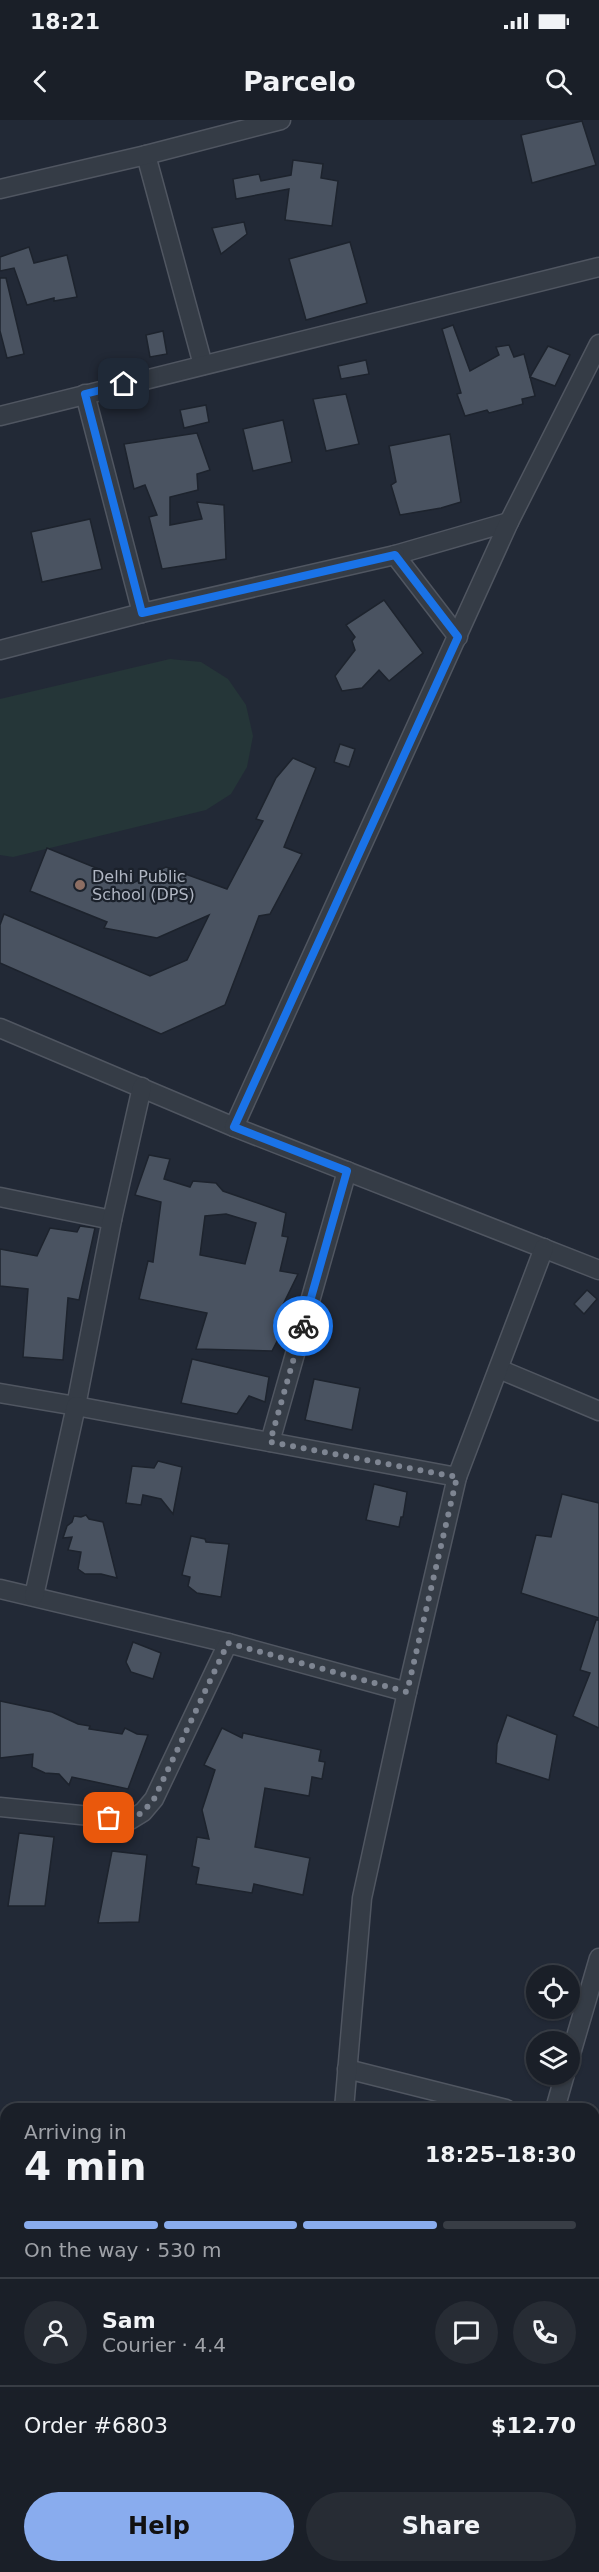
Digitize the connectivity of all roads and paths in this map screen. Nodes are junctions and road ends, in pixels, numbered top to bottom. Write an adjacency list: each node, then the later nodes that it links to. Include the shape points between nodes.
1 (282, 120): 2 (street)
2 (146, 155): 3 (street); 6 (street)
3 (0, 189)
4 (599, 267): 6 (street)
5 (599, 344): 9 (street)
6 (203, 365): 7 (street)
7 (85, 394): 8 (street); 11 (street)
8 (0, 416)
9 (509, 522): 10 (street); 12 (street)
10 (395, 555): 11 (street); 12 (street)
11 (142, 613): 13 (street)
12 (458, 637): 16 (street)
13 (0, 650)
14 (0, 1028): 15 (street)
15 (142, 1086): 16 (street); 19 (street)
16 (234, 1127): 17 (street)
17 (347, 1171): 20 (street); 26 (street)
18 (0, 1197): 19 (street)
19 (112, 1220): 24 (street)
20 (544, 1248): 21 (street); 22 (street)
21 (599, 1270)
22 (499, 1369): 25 (street); 27 (street)
23 (0, 1393): 24 (street)
24 (75, 1406): 26 (street); 29 (street)
25 (599, 1411)
26 (270, 1442): 27 (street)
27 (457, 1477): 31 (street)
28 (0, 1589): 29 (street)
29 (34, 1596): 30 (street)
30 (228, 1643): 31 (street); 32 (street, via 154,1799 143,1812 130,1820)
31 (407, 1692): 35 (street, via 362,1898)
32 (0, 1807)
33 (599, 1958): 34 (street)
34 (578, 2031)
35 (347, 2069): 37 (street); 38 (street)
36 (562, 2085): 39 (street)
37 (344, 2103)
38 (482, 2103)
39 (557, 2103)

